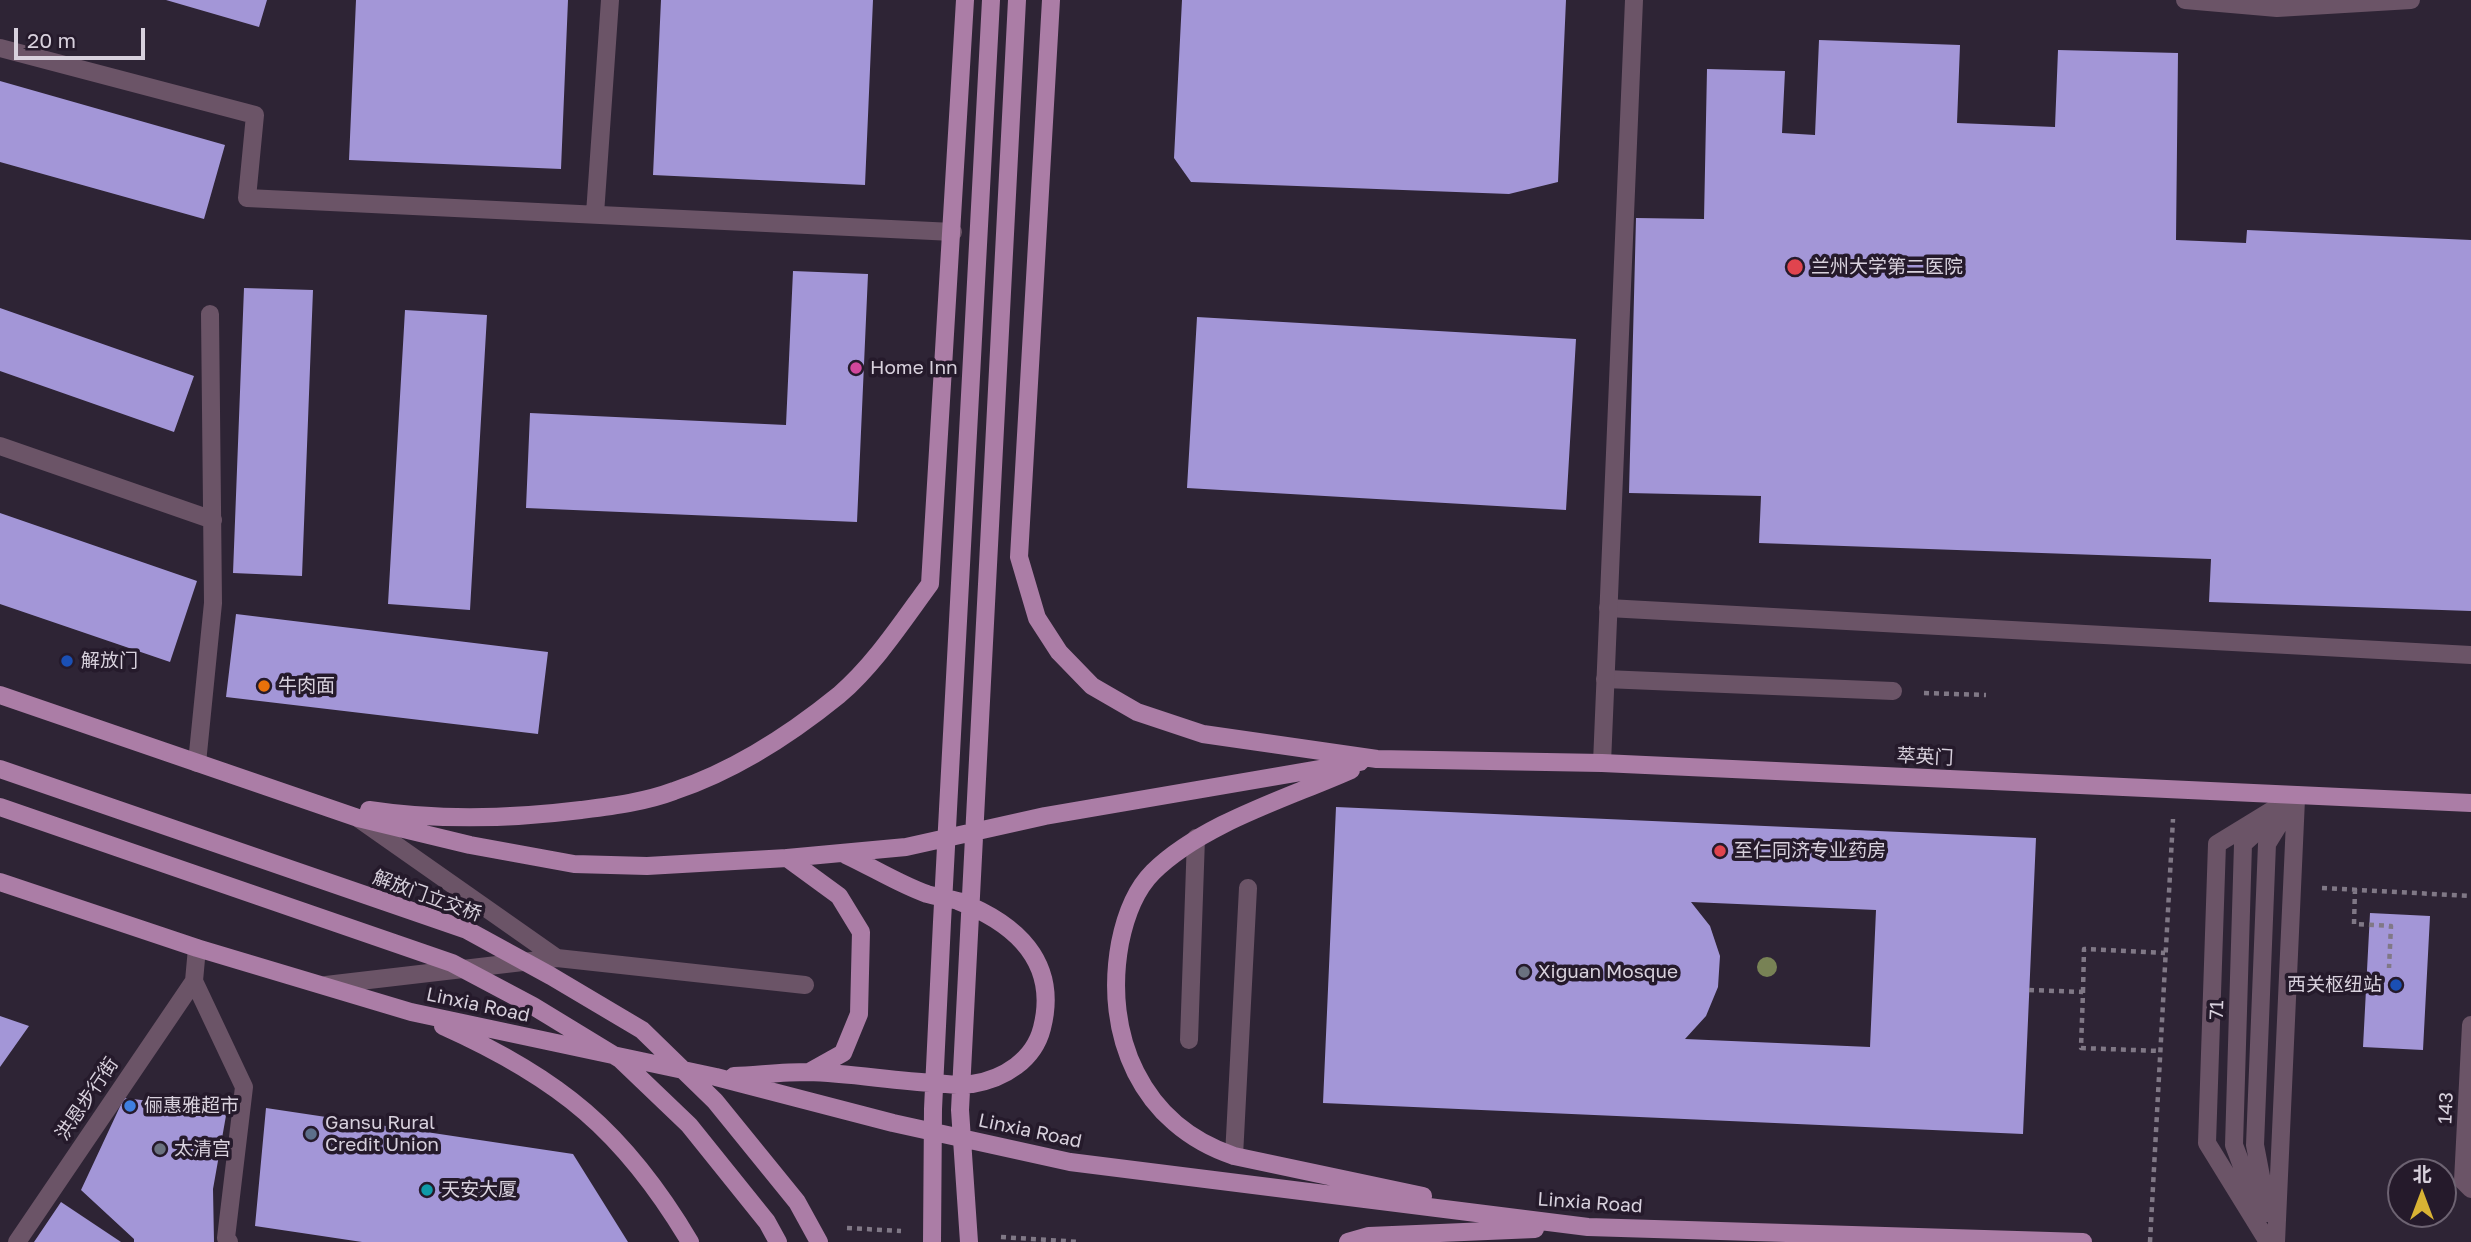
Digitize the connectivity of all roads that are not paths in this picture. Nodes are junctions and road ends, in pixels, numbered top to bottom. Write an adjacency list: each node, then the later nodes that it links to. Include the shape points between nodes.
1 (610, 0): 10 (street)
2 (965, 0): 11 (main road)
3 (991, 0): 53 (main road, via 938,1016)
4 (1017, 0): 54 (main road, via 960,1110)
5 (1051, 0): 20 (main road, via 1019,557 1037,618 1059,652 1093,686 1137,712 1203,734)
6 (1634, 0): 15 (street)
7 (2185, 0): 8 (street, via 2277,8)
8 (2411, 0)
9 (0, 48): 10 (street, via 255,115 247,198)
10 (595, 214): 11 (street)
11 (953, 232): 25 (main road, via 930,584 876,656 840,694 732,766 674,792 617,805 516,818 426,818)
12 (210, 314): 14 (street)
13 (0, 446): 14 (street)
14 (213, 520): 21 (street, via 213,603)
15 (1608, 608): 16 (street); 17 (street)
16 (2471, 655)
17 (1605, 679): 18 (street); 22 (street)
18 (1893, 691)
19 (0, 695): 21 (main road)
20 (1377, 759): 22 (main road, 萃英门); 29 (main road); 30 (main road, via 1045,816 906,847)
21 (197, 762): 25 (main road)
22 (1602, 762): 24 (main road, 萃英门)
23 (0, 769): 52 (main road, 解放门立交桥, via 467,930 551,976 642,1030 715,1101 797,1202)
24 (2297, 795): 26 (main road, 萃英门); 57 (street); 57 (street, 71, via 2243,844 2234,1145); 57 (street, via 2217,844 2207,1143)
25 (305, 800): 28 (main road)
26 (2471, 803)
27 (0, 807): 51 (main road, via 452,963 533,1006 620,1059 689,1125)
28 (358, 818): 31 (main road, via 574,864 647,866); 35 (street)
29 (1196, 838): 41 (street); 44 (main road, via 1152,873 1133,902 1117,961 1117,1025 1128,1060 1174,1123 1206,1147)
30 (844, 854): 31 (main road); 42 (main road, via 926,894 955,900 1001,921 1021,937 1035,958 1044,981 1046,1006 1031,1053 1011,1071 971,1084)
31 (788, 858): 42 (main road, via 839,896 861,932 859,1014 843,1053)
32 (0, 882): 34 (main road, Linxia Road)
33 (1248, 888): 44 (street)
34 (197, 948): 36 (street); 37 (main road, Linxia Road)
35 (557, 958): 37 (street); 38 (street)
36 (194, 981): 48 (street, 洪恩步行街); 49 (street, via 244,1087)
37 (326, 985): 39 (main road, Linxia Road)
38 (805, 985)
39 (411, 1012): 43 (main road, Linxia Road); 50 (main road, via 498,1050 574,1099 637,1162)
40 (2471, 1025): 45 (street, 143, via 2463,1181)
41 (1189, 1040)
42 (809, 1072): 43 (main road)
43 (716, 1077): 46 (main road, Linxia Road, via 1070,1162)
44 (1234, 1156): 46 (main road)
45 (2471, 1189)
46 (1588, 1227): 47 (main road, Linxia Road); 55 (main road, via 1369,1236)
47 (1722, 1236): 56 (main road, Linxia Road)
48 (17, 1242)
49 (229, 1242)
50 (690, 1242)
51 (778, 1242)
52 (819, 1242)
53 (932, 1242)
54 (969, 1242)
55 (1348, 1242)
56 (2083, 1242)
57 (2272, 1242)

